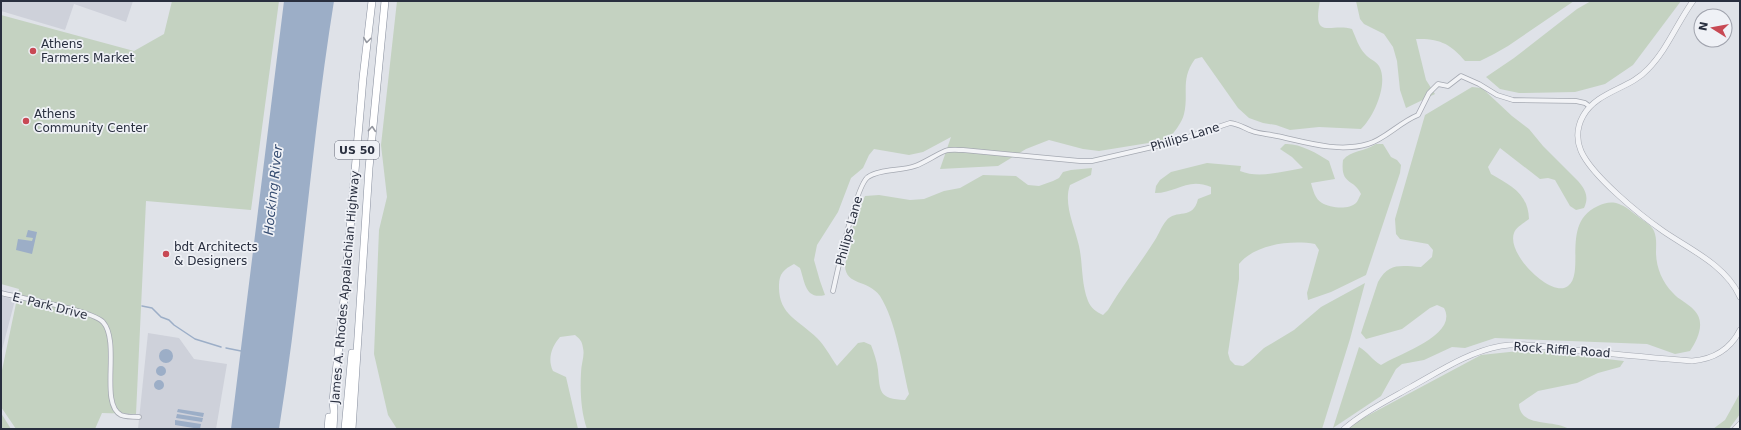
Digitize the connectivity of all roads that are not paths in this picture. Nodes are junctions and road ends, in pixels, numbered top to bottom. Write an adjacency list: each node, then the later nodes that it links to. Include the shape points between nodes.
1 (372, 1): 10 (highway, James A. Rhodes Appalachian Highway / US 50, one-way to 10, via 362,78)
2 (385, 1): 5 (highway, James A. Rhodes Appalachian Highway / US 50, one-way to 2)
3 (1693, 1): 4 (street, via 1649,69 1636,81)
4 (1589, 106): 6 (street, Philips Lane, via 1576,101 1513,100 1497,95 1461,76 1448,86 1438,84 1429,93 1418,115 1405,120 1368,144 1339,148 1320,146 1253,131 1230,123 1170,143 1092,160 946,150 913,167 867,177 854,205); 8 (street, via 1578,128 1581,151 1587,161 1644,217 1722,272)
5 (369, 168): 15 (highway); 16 (highway, James A. Rhodes Appalachian Highway / US 50)
6 (834, 291)
7 (1, 293): 11 (street, E. Park Drive, via 84,312 103,322 110,342 110,391 114,407 123,416)
8 (1740, 297)
9 (1740, 330): 17 (street, Rock Riffle Road, via 1733,342 1721,352 1702,360 1692,361 1521,345 1502,346 1462,358 1377,406)
10 (333, 401): 13 (highway); 14 (highway, James A. Rhodes Appalachian Highway / US 50)
11 (139, 417)
12 (1740, 424): 18 (street)
13 (328, 429)
14 (333, 429)
15 (345, 429)
16 (352, 429)
17 (1344, 429)
18 (1735, 429)

